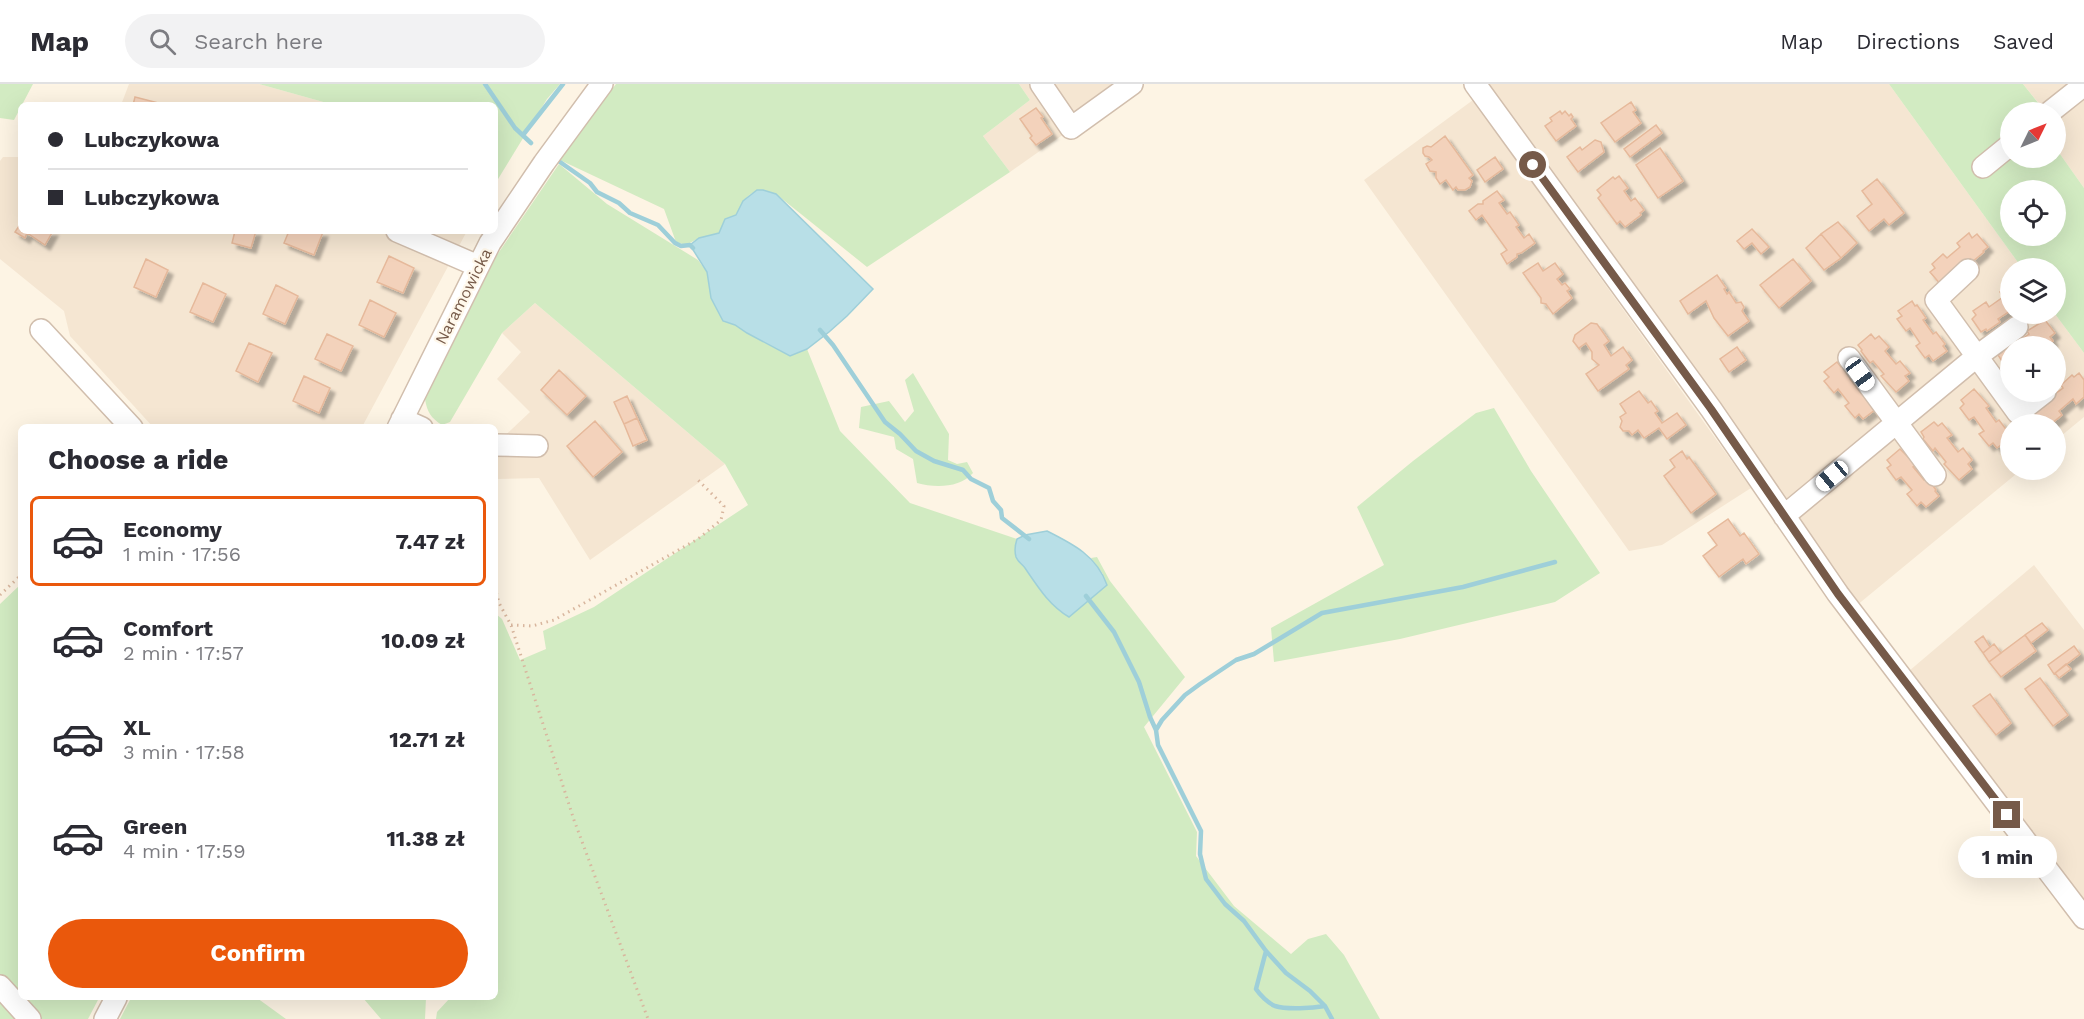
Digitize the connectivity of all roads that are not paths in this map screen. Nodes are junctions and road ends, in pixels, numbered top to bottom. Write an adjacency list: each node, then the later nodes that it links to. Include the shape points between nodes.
1 (602, 84): 9 (street, Naramowicka)
2 (1041, 84): 3 (street, via 1071,128)
3 (1132, 84)
4 (1475, 84): 27 (street)
5 (2084, 85): 6 (street)
6 (2063, 102)
7 (2000, 153): 8 (street)
8 (1983, 167)
9 (498, 233)
10 (405, 234): 12 (street)
11 (497, 234): 12 (street, Naramowicka)
12 (478, 266): 21 (street, Naramowicka)
13 (1968, 270): 16 (street, via 1936,300)
14 (2017, 327): 16 (street)
15 (41, 330): 23 (street)
16 (1976, 357): 18 (street); 22 (street)
17 (1849, 358): 22 (street)
18 (2000, 389)
19 (2010, 402): 20 (street, via 2018,413)
20 (2032, 402)
21 (400, 423)
22 (1895, 423): 26 (street); 27 (street)
23 (128, 424)
24 (498, 445): 25 (street)
25 (537, 446)
26 (1935, 475)
27 (1784, 516): 28 (street, via 1838,594)
28 (2084, 918)
29 (0, 986): 31 (street)
30 (115, 1000): 32 (street)
31 (30, 1019)
32 (105, 1019)

